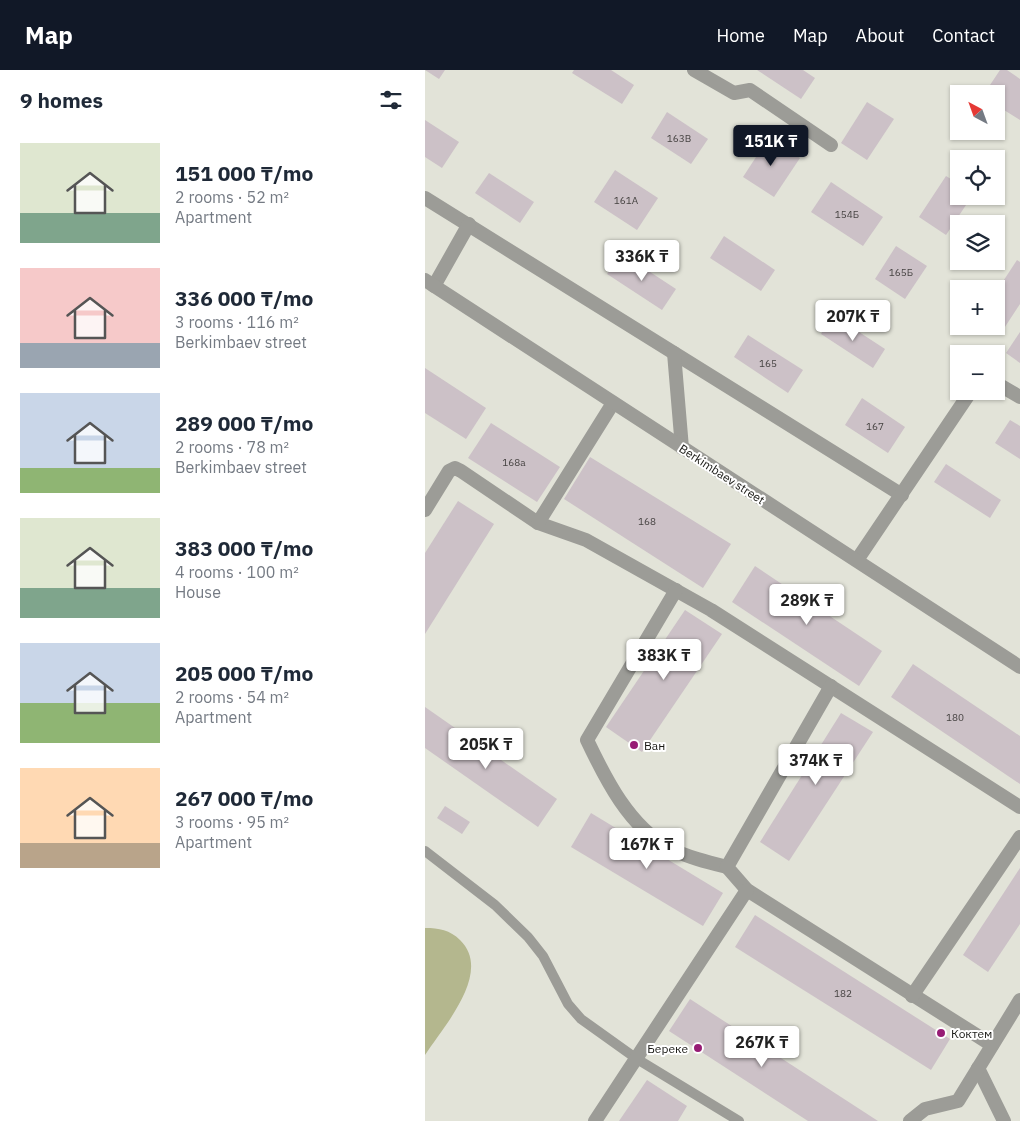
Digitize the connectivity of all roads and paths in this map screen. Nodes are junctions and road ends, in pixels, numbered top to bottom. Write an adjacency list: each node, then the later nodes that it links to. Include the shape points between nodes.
1 (694, 70): 2 (street, via 734,93 749,90)
2 (831, 145)
3 (425, 198): 4 (street)
4 (469, 224): 5 (street); 6 (street)
5 (430, 283): 10 (street, Berkimbaev street)
6 (675, 353): 11 (street); 12 (street)
7 (1005, 388): 8 (street)
8 (1020, 397)
9 (965, 400): 12 (street)
10 (613, 403): 11 (street, Berkimbaev street); 14 (street)
11 (682, 448): 15 (street, Berkimbaev street)
12 (902, 495): 15 (street)
13 (425, 510): 14 (street, via 449,471 455,468)
14 (538, 523): 16 (street, via 586,540)
15 (857, 560): 17 (street, Berkimbaev street)
16 (676, 590): 18 (street); 22 (street, via 587,740 615,793 643,830 689,857)
17 (1020, 667)
18 (831, 686): 19 (street); 22 (street)
19 (1020, 807)
20 (1020, 837): 24 (street)
21 (425, 851): 27 (lane, via 495,905 528,937 543,956 568,1004 581,1019)
22 (727, 867): 23 (street)
23 (747, 890): 24 (street); 27 (street)
24 (912, 996): 26 (street)
25 (1020, 1000): 26 (street)
26 (992, 1046): 28 (street)
27 (637, 1059): 29 (street); 30 (lane)
28 (978, 1068): 31 (street, via 958,1101 925,1109); 32 (street)
29 (595, 1121)
30 (739, 1121)
31 (910, 1121)
32 (1004, 1121)

